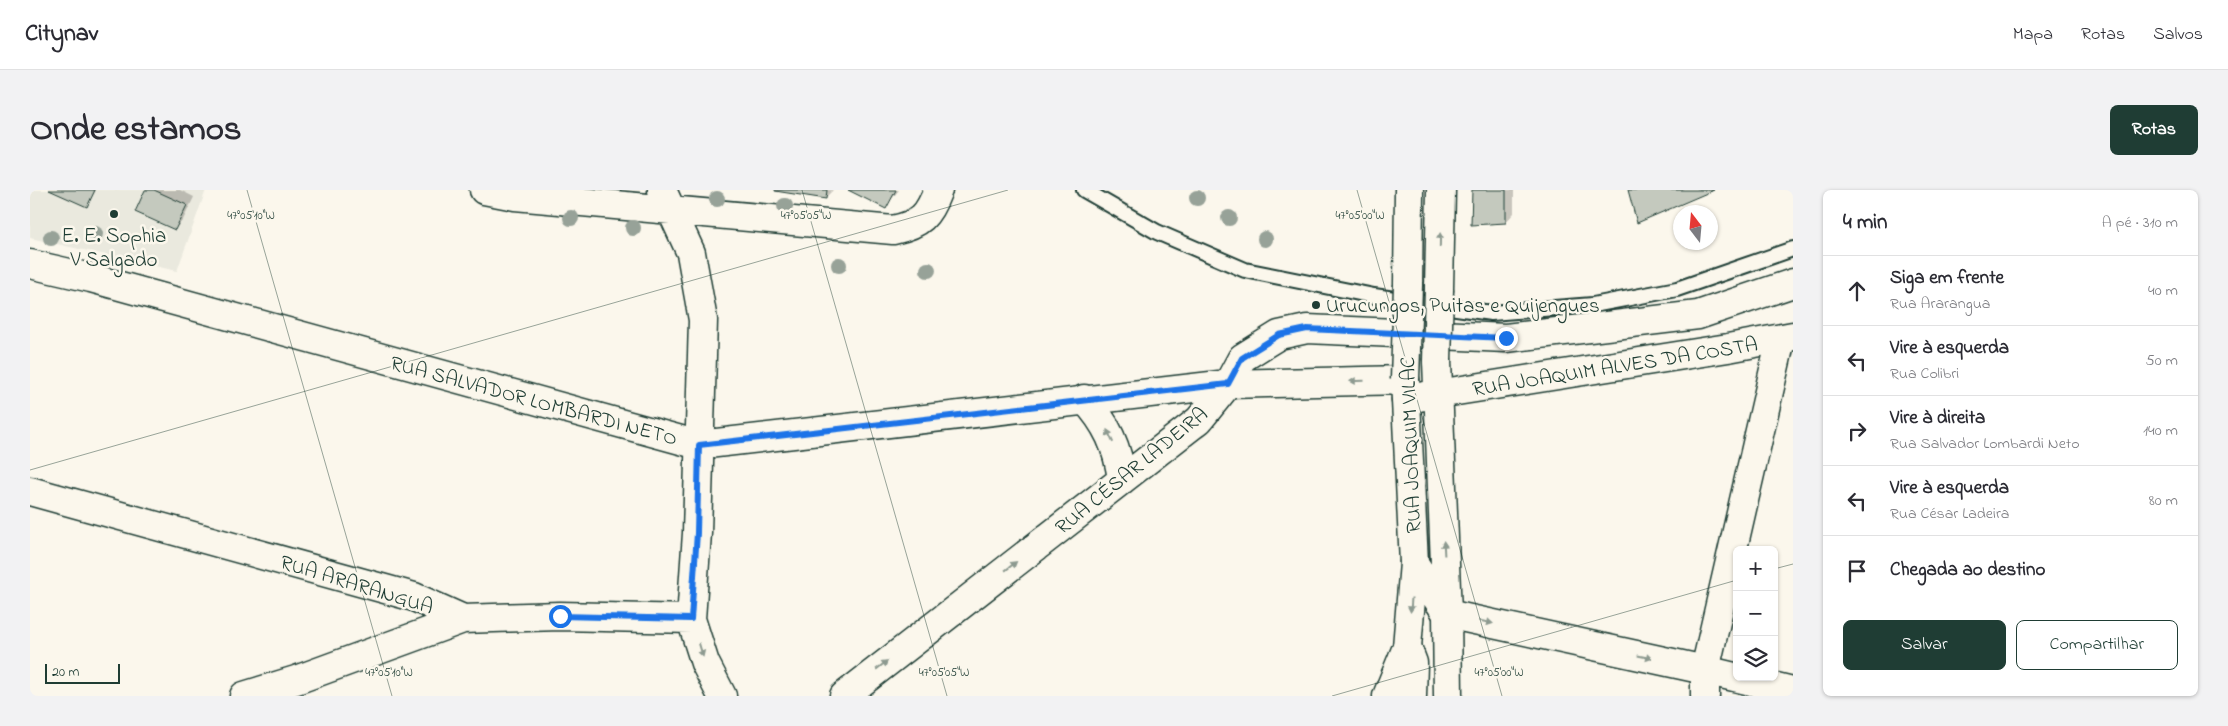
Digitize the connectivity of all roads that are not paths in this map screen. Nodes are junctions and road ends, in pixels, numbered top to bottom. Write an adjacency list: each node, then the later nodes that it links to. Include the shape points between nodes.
1 (484, 190): 6 (street, via 515,196)
2 (1084, 190): 7 (lane, via 1158,232 1245,270 1374,296 1491,314 1593,305 1677,289)
3 (1409, 190): 12 (street, RUA JOAQUIM VILAC, bridge)
4 (1441, 190): 13 (street, RUA JOAQUIM VILAC, one-way to 4, bridge)
5 (935, 196): 6 (street, via 925,217 910,226 893,230)
6 (667, 200): 15 (street, via 690,253 703,320)
7 (1793, 249)
8 (30, 264): 15 (street, RUA SALVADOR LOMBARDI NETO)
9 (1793, 283): 11 (street, RUA CÉSAR LADEIRA, via 1698,314 1506,338 1307,329 1279,335 1242,358)
10 (1787, 338): 13 (street, RUA JOAQUIM ALVES DA COSTA); 23 (street)
11 (1228, 384): 12 (street, RUA SALVADOR LOMBARDI NETO, one-way to 11); 14 (street, RUA SALVADOR LOMBARDI NETO); 16 (street, RUA CÉSAR LADEIRA, via 1200,420)
12 (1406, 389): 13 (street, RUA SALVADOR LOMBARDI NETO); 18 (street, RUA JOAQUIM VILAC)
13 (1437, 395): 19 (street, RUA JOAQUIM VILAC, one-way to 13)
14 (1084, 399): 15 (street, RUA SALVADOR LOMBARDI NETO); 16 (street, one-way to 14, via 1116,449 1099,414)
15 (699, 445): 21 (street)
16 (1122, 480): 27 (street, RUA CÉSAR LADEIRA, one-way to 16)
17 (30, 491): 20 (street, RUA ARARANGUA, via 414,597)
18 (1414, 563): 19 (street); 22 (street, RUA JOAQUIM VILAC, one-way to 22)
19 (1447, 614): 23 (street, one-way to 23); 30 (street, RUA JOAQUIM VILAC)
20 (463, 619): 21 (street, RUA ARARANGUA, via 560,616); 25 (street)
21 (691, 619): 26 (street, one-way to 26, via 705,663)
22 (1407, 647): 28 (street, RUA JOAQUIM VILAC); 29 (street, via 1413,663)
23 (1705, 683): 24 (street)
24 (1793, 692)
25 (244, 696)
26 (722, 696)
27 (844, 696)
28 (1387, 696)
29 (1412, 696)
30 (1448, 696)

